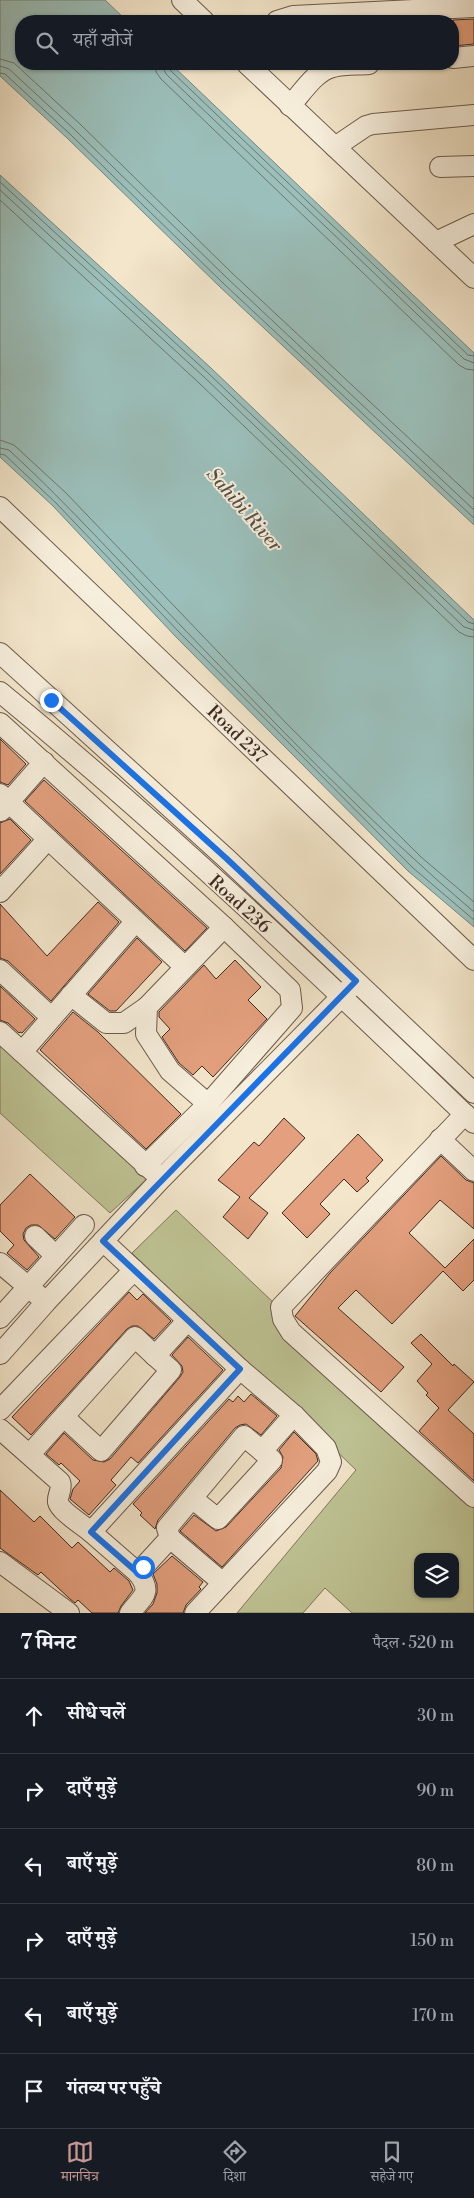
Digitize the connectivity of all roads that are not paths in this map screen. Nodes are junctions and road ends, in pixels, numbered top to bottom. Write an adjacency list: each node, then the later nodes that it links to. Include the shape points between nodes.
1 (182, 0): 3 (street)
2 (474, 7): 4 (street)
3 (198, 15)
4 (314, 15)
5 (474, 56): 6 (street)
6 (459, 57)
7 (253, 70): 9 (street)
8 (325, 70): 9 (street)
9 (290, 106): 11 (street)
10 (474, 115): 11 (street, via 373,124)
11 (335, 147): 15 (street)
12 (474, 166): 13 (street)
13 (440, 167)
14 (474, 224): 15 (street)
15 (436, 242): 16 (street)
16 (474, 278)
17 (0, 507): 27 (street, Road 237)
18 (0, 653): 30 (street)
19 (0, 692): 32 (street, Road 236, via 100,776)
20 (0, 723): 21 (street)
21 (44, 762): 22 (street); 26 (street)
22 (3, 803): 23 (street)
23 (48, 839): 24 (street); 25 (street)
24 (0, 892)
25 (135, 922): 28 (street); 31 (street)
26 (224, 927): 28 (street); 38 (street, via 290,990 292,1008)
27 (474, 960)
28 (185, 967): 33 (street)
29 (0, 970): 34 (street)
30 (356, 981): 32 (street); 37 (street)
31 (71, 995): 33 (street, via 106,1023 124,1023); 34 (street)
32 (342, 997): 39 (street, Road 236); 43 (street)
33 (147, 1007): 38 (street, via 146,1034 170,1071)
34 (51, 1017): 36 (street)
35 (0, 1032): 36 (street)
36 (22, 1052): 41 (street)
37 (474, 1093)
38 (208, 1104): 41 (street)
39 (470, 1118): 40 (street)
40 (440, 1139): 42 (street); 63 (street, via 281,1307 282,1318 291,1332)
41 (145, 1166): 43 (street)
42 (474, 1171)
43 (162, 1179): 46 (street)
44 (84, 1225): 47 (street)
45 (35, 1236): 47 (street)
46 (103, 1241): 49 (street); 51 (street)
47 (56, 1256): 50 (street)
48 (0, 1263): 50 (street)
49 (134, 1270): 53 (street); 57 (street)
50 (29, 1287): 51 (street); 52 (street)
51 (46, 1302): 54 (street)
52 (0, 1318)
53 (188, 1320): 55 (street); 56 (street)
54 (0, 1354)
55 (155, 1356): 59 (street, via 135,1337); 59 (street, via 171,1370 101,1451)
56 (240, 1369): 58 (street); 65 (street)
57 (0, 1410)
58 (294, 1415): 61 (street); 69 (street, via 326,1448 331,1462 327,1472)
59 (64, 1417): 62 (street)
60 (0, 1429): 62 (street)
61 (262, 1450): 64 (street, via 244,1436); 64 (street, via 272,1460 218,1519)
62 (30, 1454): 65 (street, via 60,1482 58,1501 61,1508)
63 (474, 1497)
64 (193, 1499): 66 (street, via 167,1528)
65 (91, 1532): 68 (street)
66 (170, 1538): 68 (street); 69 (street)
67 (0, 1562): 70 (street)
68 (138, 1573): 71 (street, via 146,1584 146,1590)
69 (223, 1583): 72 (street)
70 (70, 1613)
71 (130, 1613)
72 (195, 1613)

